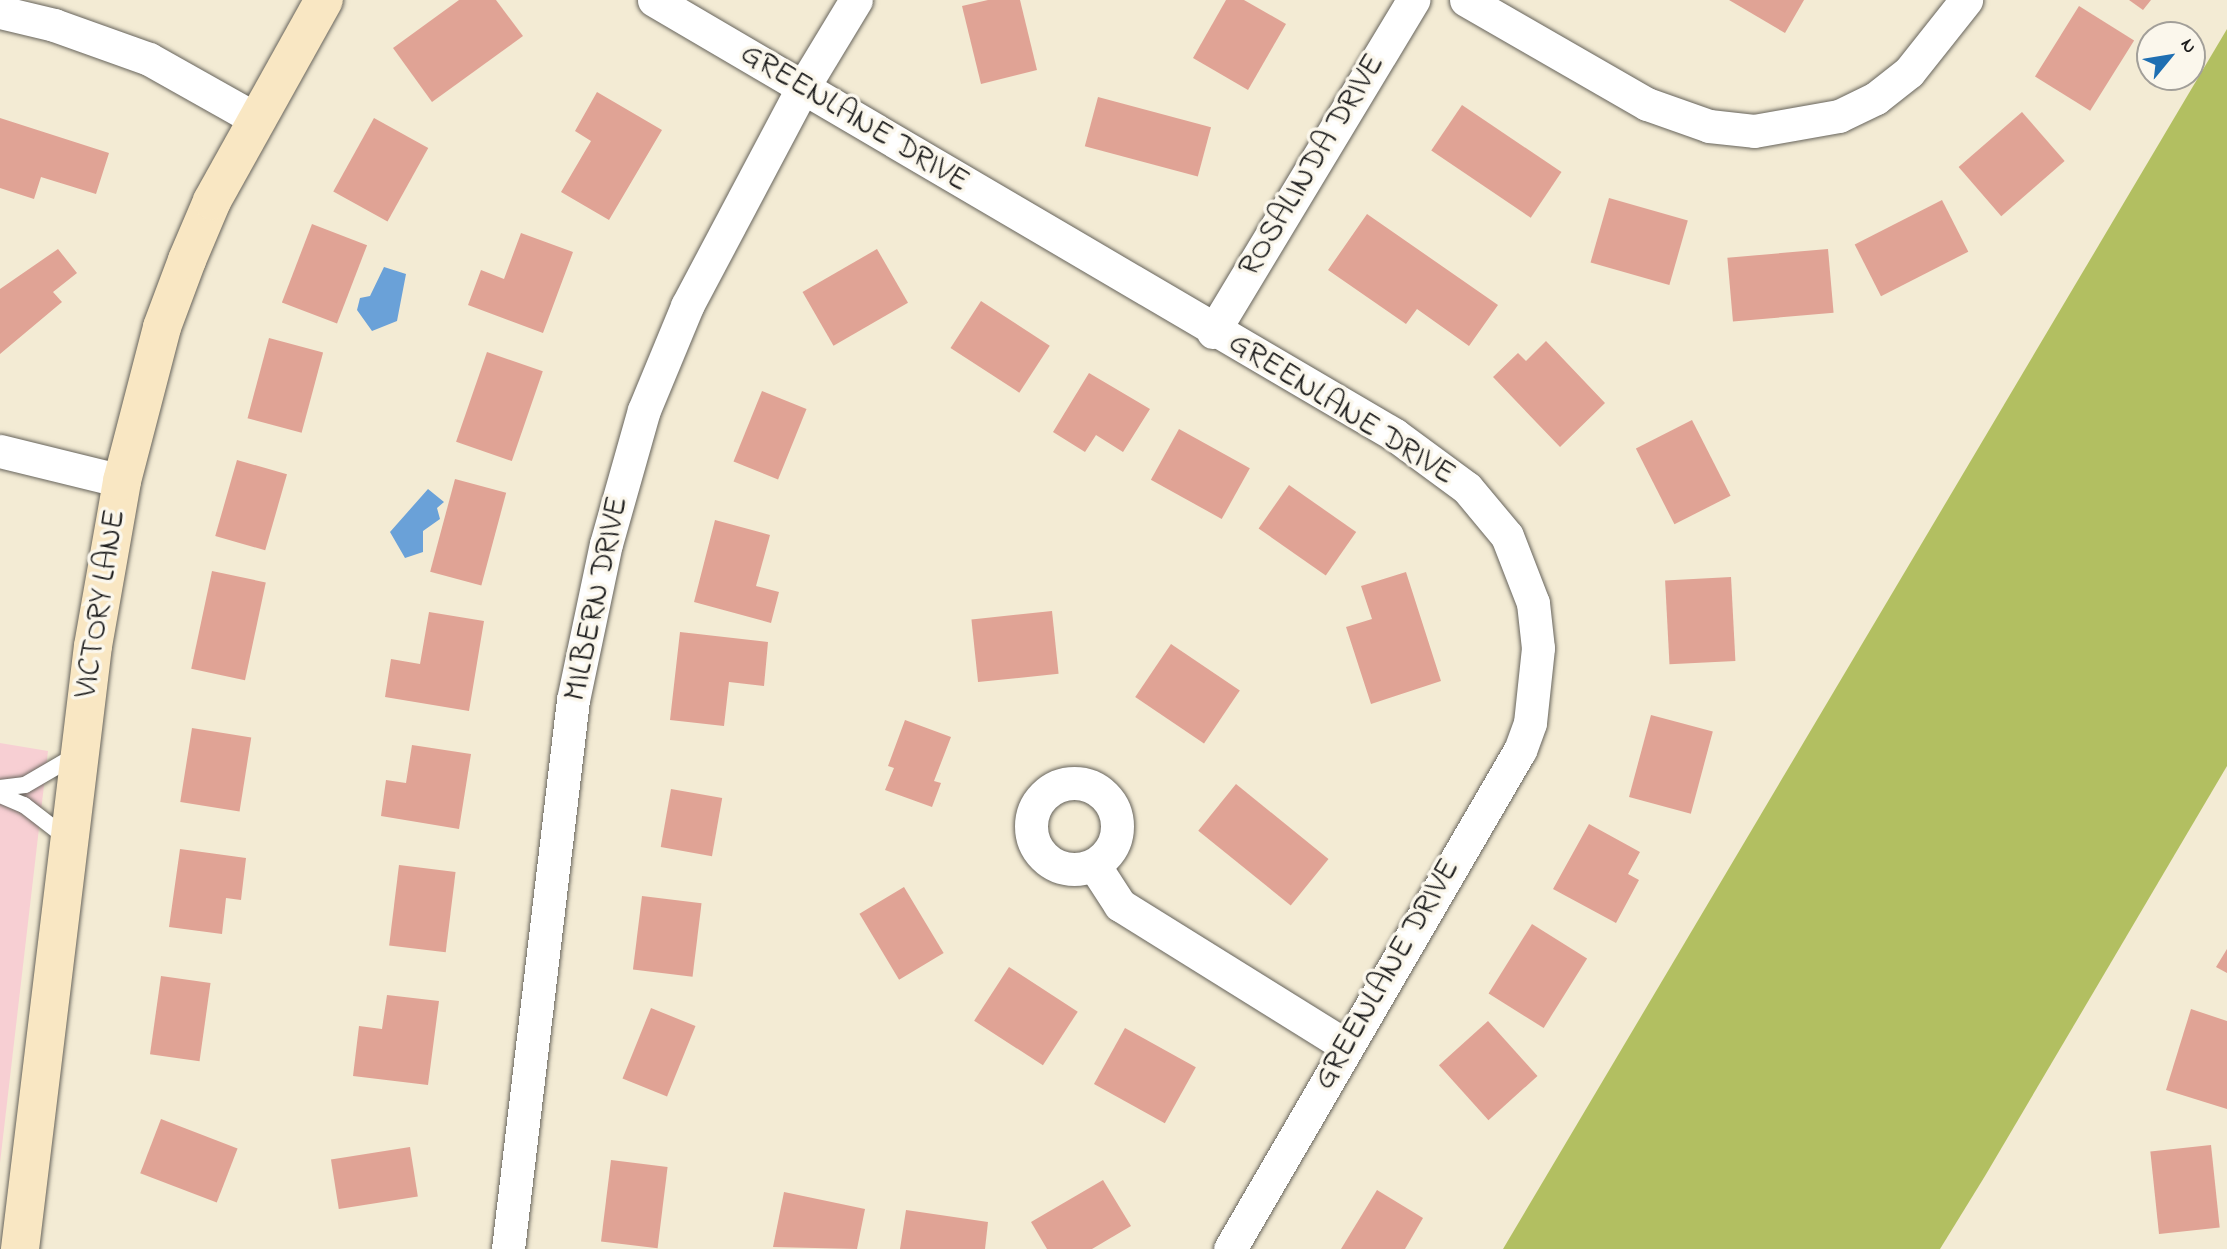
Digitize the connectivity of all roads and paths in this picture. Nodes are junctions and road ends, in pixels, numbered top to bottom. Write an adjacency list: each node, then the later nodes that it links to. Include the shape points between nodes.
1 (324, 0): 9 (street, VICTORY LANE)
2 (654, 0): 8 (street, GREENLANE DRIVE)
3 (856, 0): 8 (street, MILBERN DRIVE)
4 (1413, 0): 10 (street, ROSALINDA DRIVE)
5 (1466, 0): 6 (street, via 1647,104 1709,126 1754,131 1839,116 1876,98 1909,72)
6 (1966, 0)
7 (0, 12): 9 (street, via 54,25 149,59)
8 (802, 89): 10 (street, GREENLANE DRIVE); 20 (street, MILBERN DRIVE, via 687,306 644,410 606,544 573,700)
9 (256, 119): 12 (street, VICTORY LANE, via 212,201 173,293)
10 (1213, 332): 18 (street, GREENLANE DRIVE, via 1395,435 1467,488 1507,536 1533,603 1538,648 1535,693 1520,750)
11 (0, 451): 12 (street)
12 (122, 481): 13 (street, VICTORY LANE)
13 (80, 752): 14 (lane, via 25,785); 16 (street, VICTORY LANE)
14 (0, 788)
15 (0, 795): 16 (lane, via 23,805)
16 (70, 840): 19 (street, VICTORY LANE)
17 (1094, 865): 18 (street, via 1120,905)
18 (1345, 1045): 21 (street, GREENLANE DRIVE)
19 (20, 1249)
20 (508, 1249)
21 (1230, 1249)

